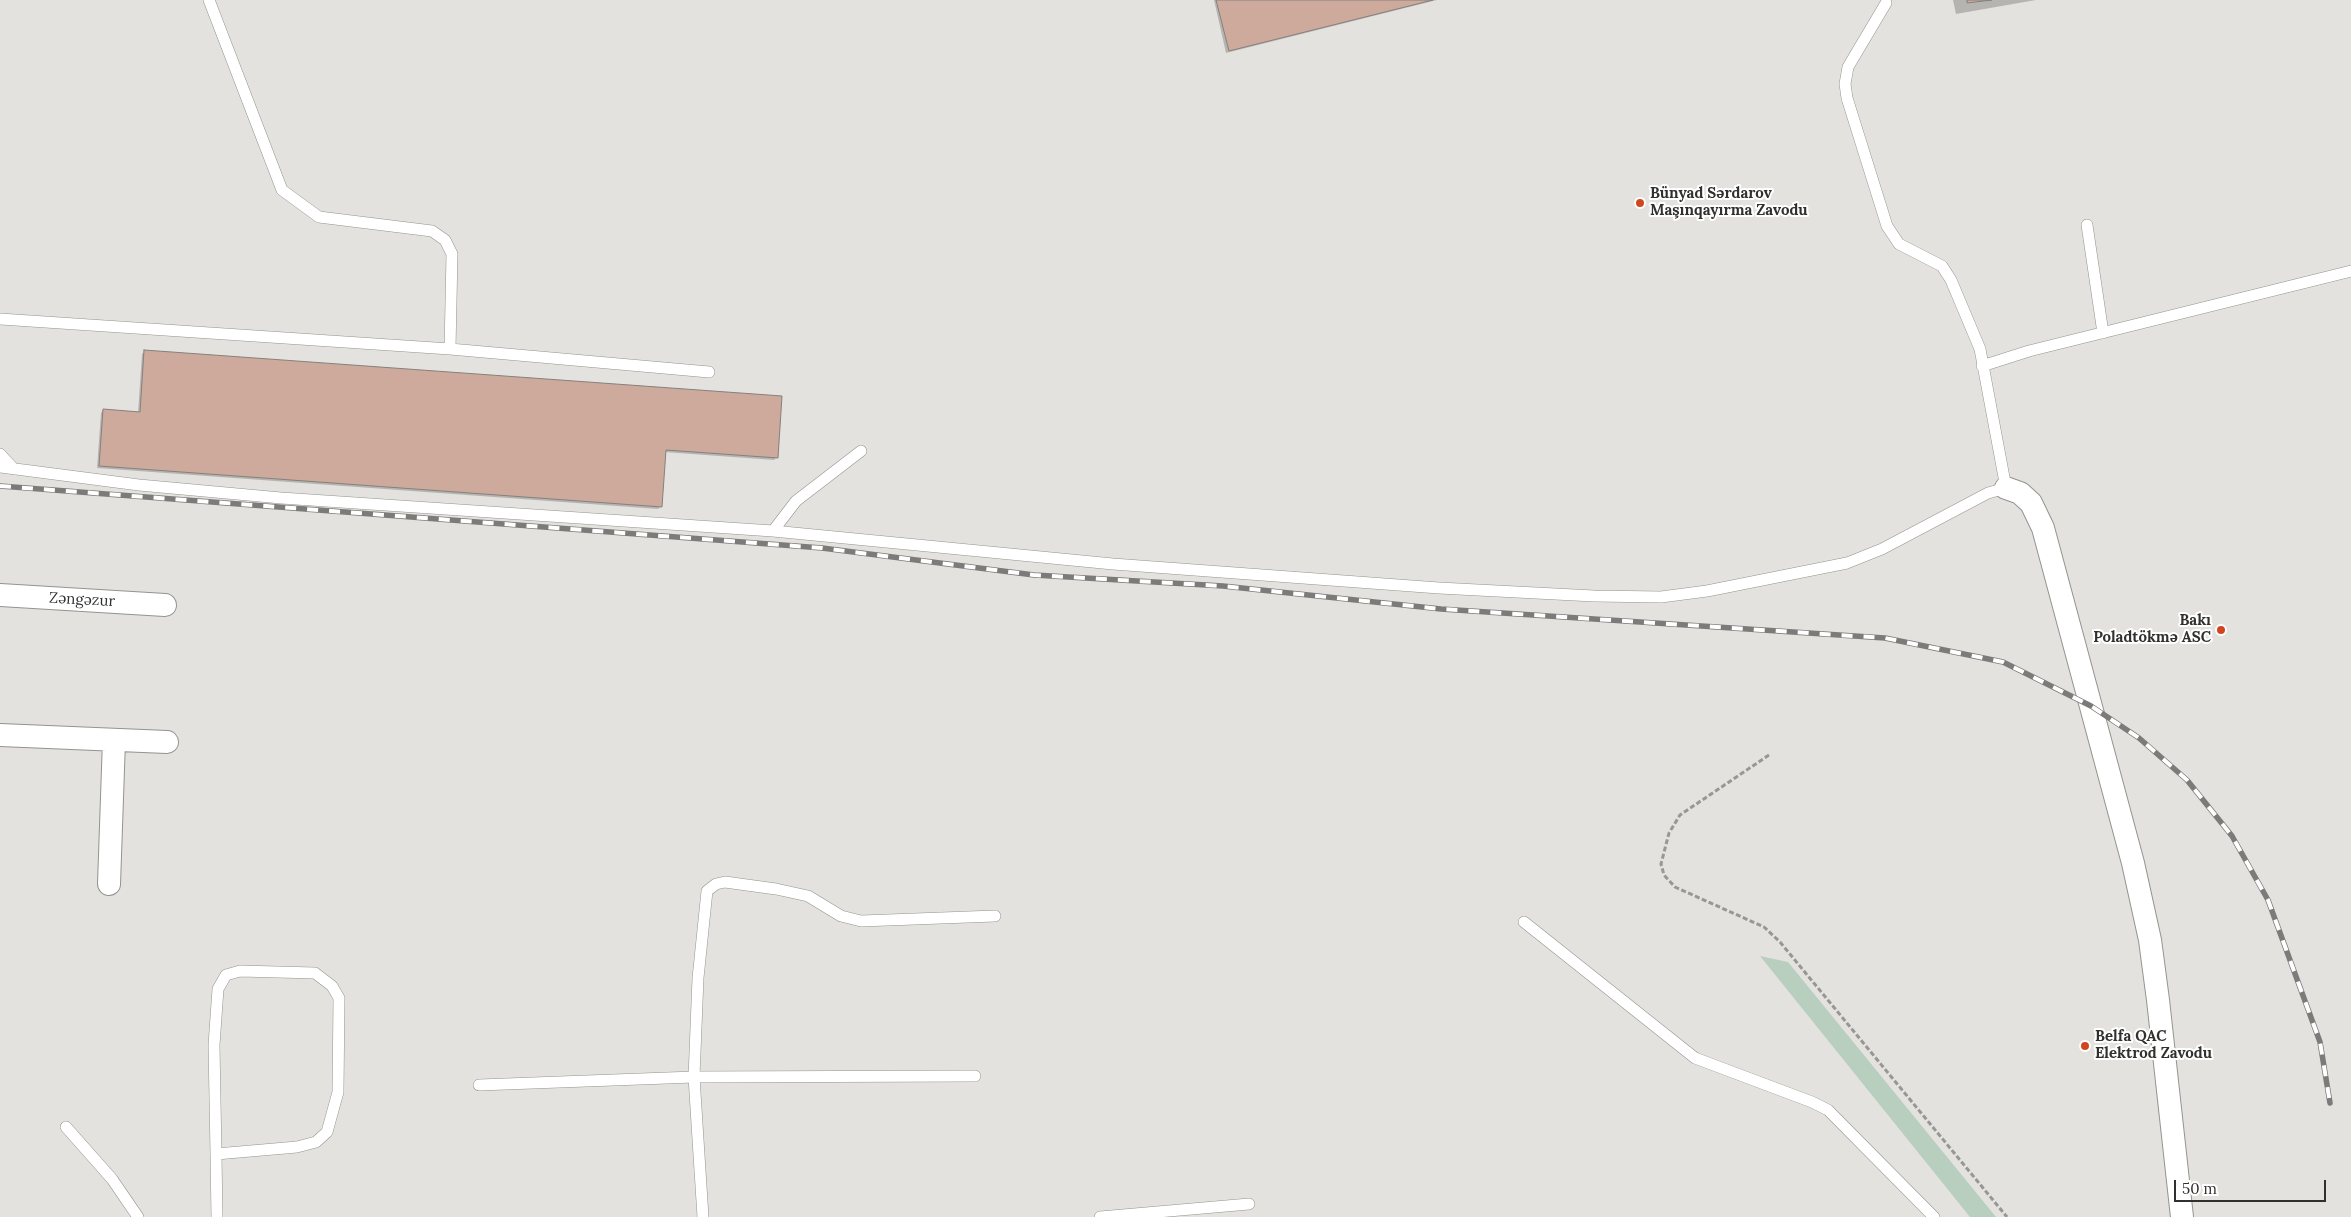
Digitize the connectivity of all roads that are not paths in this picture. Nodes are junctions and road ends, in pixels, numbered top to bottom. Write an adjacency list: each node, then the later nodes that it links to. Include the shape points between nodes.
1 (209, 0): 7 (lane, via 282,190 319,217 432,232 445,240 452,254)
2 (1886, 3): 8 (lane, via 1848,67 1847,98 1887,226 1899,244 1942,266 1976,341)
3 (2087, 225): 6 (lane)
4 (2351, 271): 6 (lane)
5 (0, 319): 7 (lane)
6 (2102, 333): 8 (lane)
7 (450, 349): 9 (lane)
8 (1982, 366): 14 (lane)
9 (709, 372)
10 (861, 451): 15 (lane, via 796,501)
11 (0, 454): 13 (lane)
12 (0, 467): 13 (lane)
13 (14, 469): 15 (lane, via 280,498)
14 (2006, 488): 15 (lane, via 1988,493 1882,549 1847,563 1662,597 1439,588 1113,564); 35 (street, via 2020,493 2031,503 2043,528 2133,863 2150,940)
15 (773, 531)
16 (0, 595): 17 (street, Zəngəzur)
17 (165, 604)
18 (0, 735): 19 (street)
19 (114, 740): 20 (street); 21 (street)
20 (167, 742)
21 (109, 884)
22 (995, 916): 25 (lane, via 861,921 841,916 808,896 776,888 725,882 716,884 707,891 705,906)
23 (1524, 922): 34 (lane, via 1695,1058 1807,1099 1828,1110)
24 (975, 1076): 25 (lane)
25 (694, 1077): 26 (lane); 32 (lane)
26 (479, 1085)
27 (66, 1127): 30 (lane, via 112,1179)
28 (216, 1154): 28 (lane, via 214,1045 218,989 226,975 240,971 315,973 332,986 339,998 338,1092 327,1132 316,1142 297,1147); 31 (lane)
29 (1249, 1204): 33 (lane)
30 (138, 1217)
31 (216, 1217)
32 (703, 1217)
33 (1100, 1217)
34 (1934, 1217)
35 (2182, 1217)

